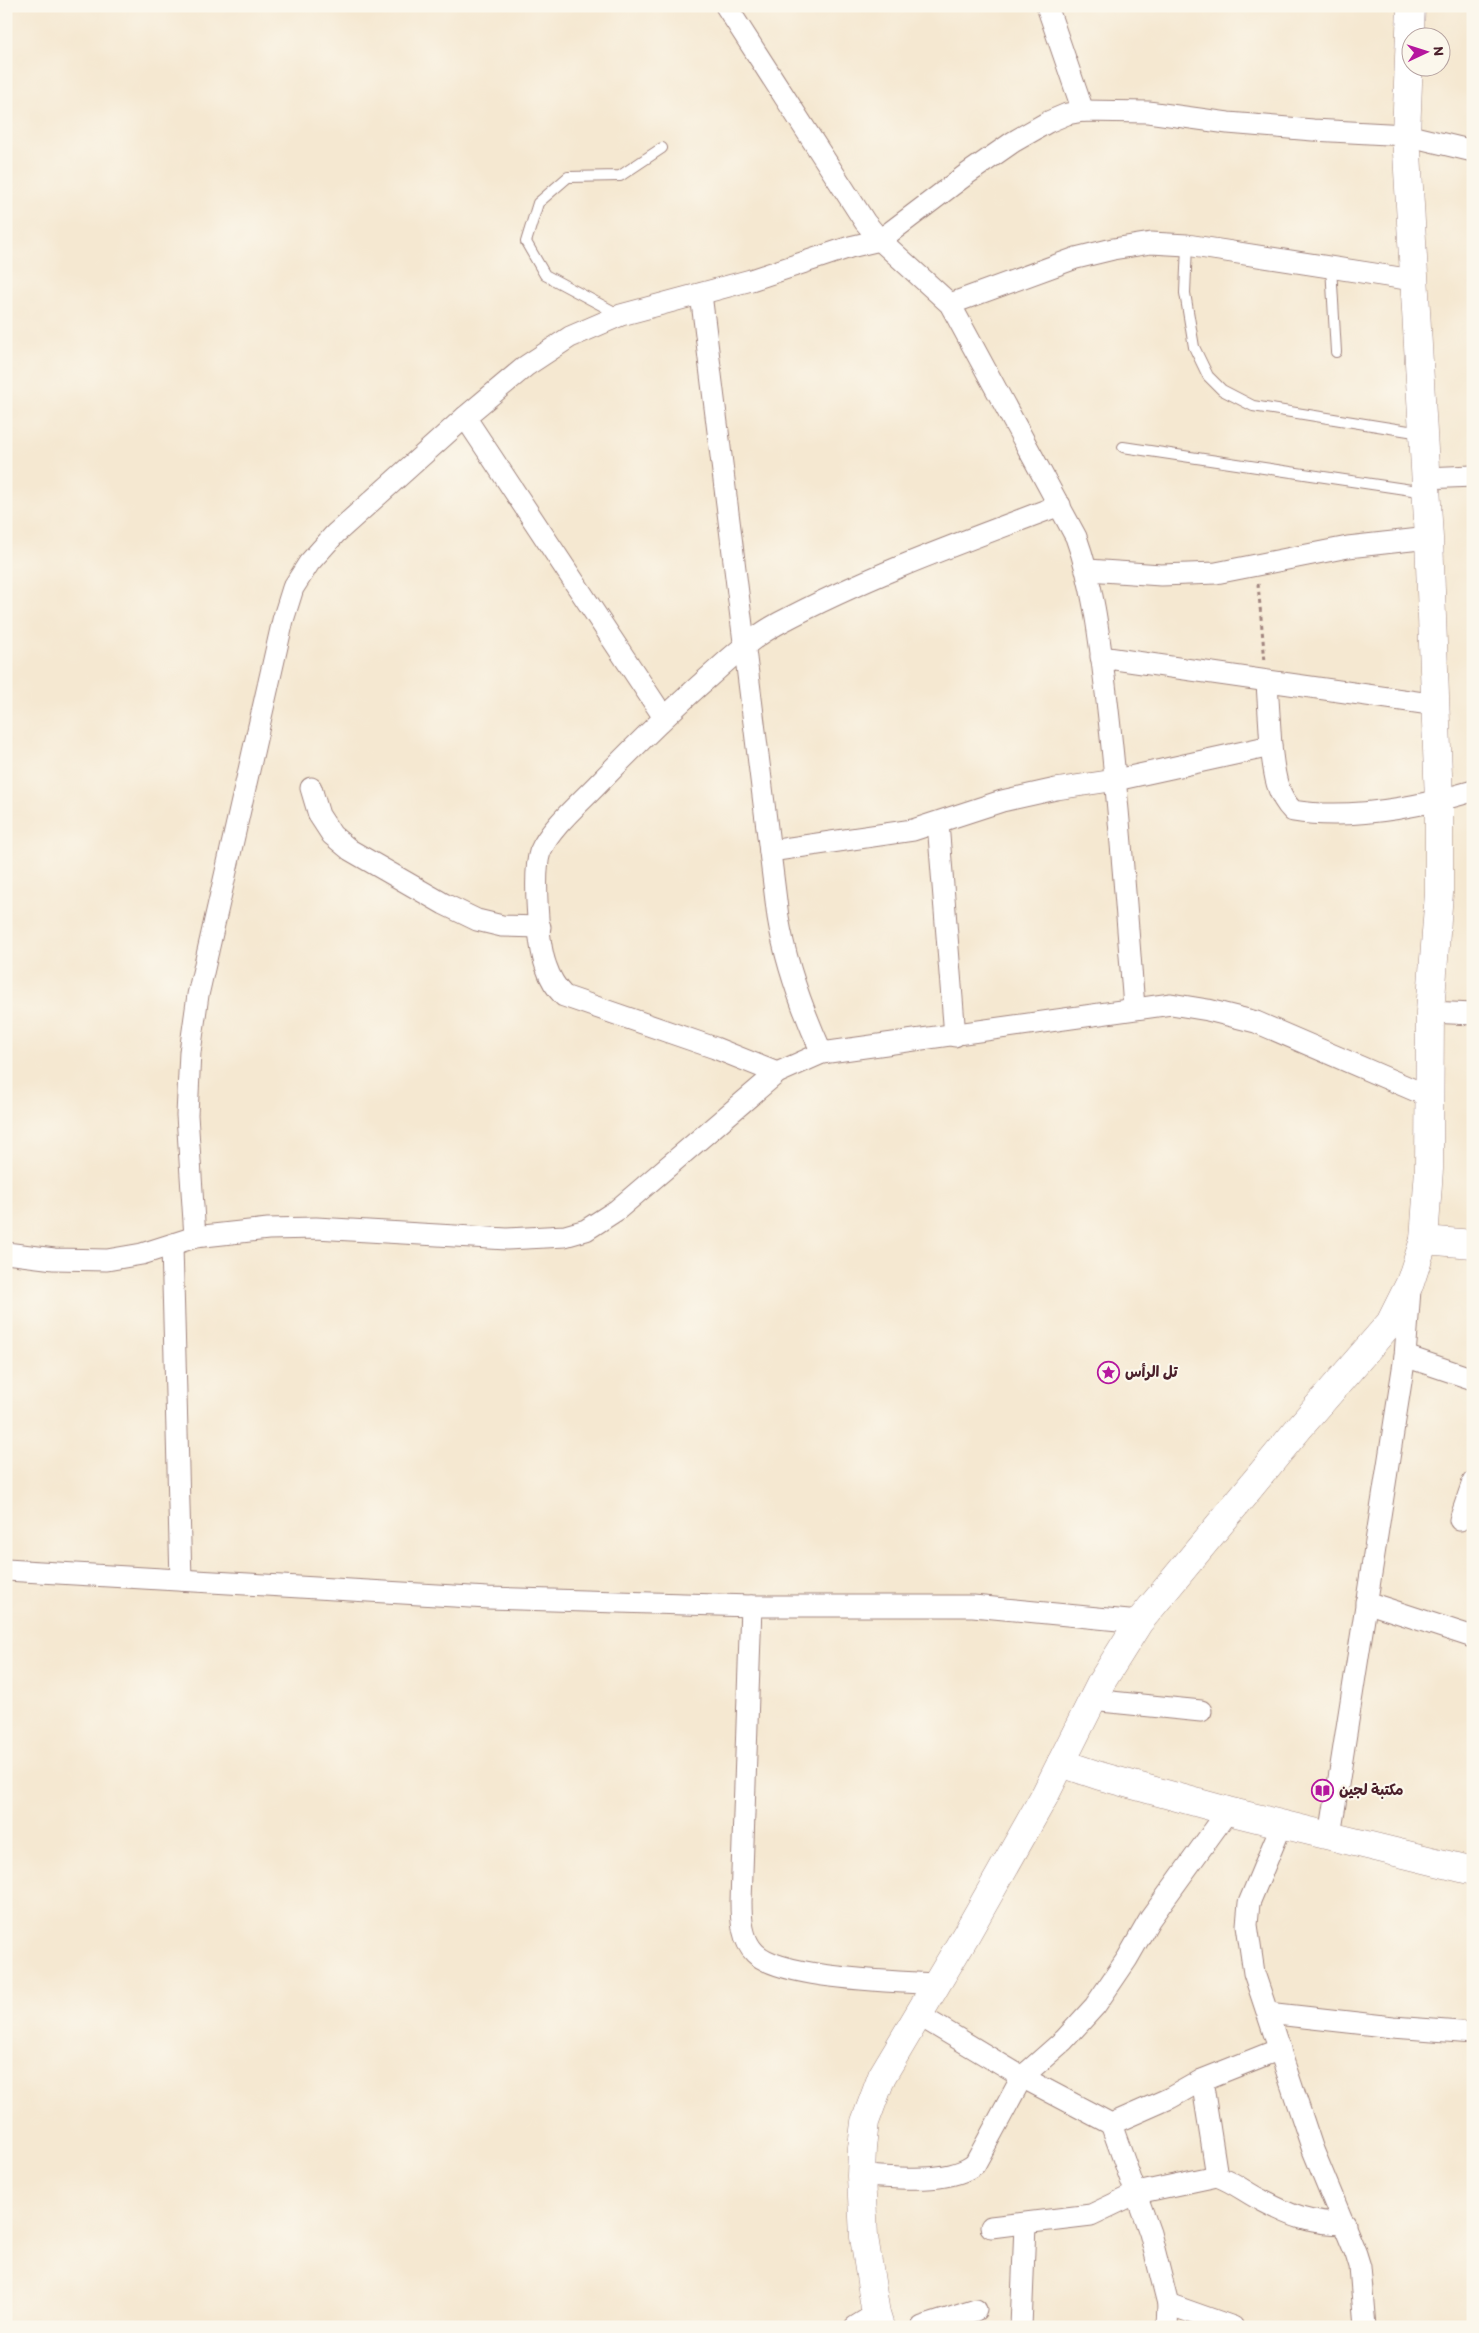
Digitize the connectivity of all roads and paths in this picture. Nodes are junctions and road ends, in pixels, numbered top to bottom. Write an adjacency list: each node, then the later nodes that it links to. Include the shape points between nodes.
1 (726, 6): 8 (street)
2 (1046, 6): 4 (street)
3 (1412, 6): 5 (street)
4 (1083, 111): 5 (street, via 1148,112 1304,129); 8 (street, via 1048,122 1013,142)
5 (1406, 134): 7 (street); 11 (street)
6 (662, 148): 14 (lane, via 620,176 568,177 538,203 526,242 545,275)
7 (1473, 151)
8 (880, 240): 12 (street); 13 (street)
9 (1187, 245): 10 (street); 13 (street, via 1151,243 1076,258); 17 (lane, via 1185,293 1194,347 1208,376 1222,390 1253,406)
10 (1331, 267): 11 (street); 15 (lane)
11 (1413, 280): 17 (street)
12 (700, 294): 14 (street); 25 (street)
13 (950, 304): 21 (street)
14 (620, 315): 16 (street, via 570,337 526,366)
15 (1336, 352)
16 (465, 417): 29 (street); 45 (street, via 335,534 309,563 293,588 198,995 190,1052 187,1115)
17 (1423, 433): 20 (street)
18 (1123, 447): 20 (lane)
19 (1473, 476): 20 (street)
20 (1426, 485): 22 (street)
21 (1060, 505): 24 (street); 25 (street, via 910,562 778,624)
22 (1429, 538): 23 (street, via 1348,547); 28 (street)
23 (1256, 565): 24 (street, via 1189,575); 27 (path)
24 (1088, 570): 26 (street)
25 (745, 644): 29 (street); 36 (street)
26 (1102, 657): 27 (street); 31 (street)
27 (1267, 682): 28 (street); 30 (street)
28 (1436, 705): 34 (street)
29 (664, 716): 37 (street, via 574,809 541,851 537,866)
30 (1271, 746): 31 (street); 34 (street, via 1275,780 1293,811 1342,813)
31 (1116, 780): 35 (street, via 1002,801); 38 (street)
32 (311, 788): 37 (street, via 319,815 332,835 350,850 477,920 502,926)
33 (1473, 791): 34 (street)
34 (1439, 801): 39 (street, via 1439,893)
35 (938, 823): 36 (street, via 881,836); 41 (street)
36 (770, 851): 42 (street, via 784,953)
37 (540, 927): 43 (street, via 545,964 553,984 564,996)
38 (1134, 1007): 41 (street); 44 (street, via 1171,1004 1256,1022)
39 (1430, 1012): 40 (street); 44 (street)
40 (1473, 1014)
41 (955, 1036): 42 (street)
42 (822, 1053): 43 (street)
43 (777, 1073): 45 (street, via 617,1210 586,1230 565,1236 506,1238 316,1228 268,1229)
44 (1428, 1096): 46 (street, via 1429,1169)
45 (195, 1237): 48 (street)
46 (1424, 1240): 47 (street); 50 (street)
47 (1473, 1244)
48 (172, 1246): 49 (street, via 106,1260 54,1259); 56 (street)
49 (6, 1253)
50 (1410, 1283): 51 (street); 59 (street, via 1400,1306 1377,1340 1299,1428)
51 (1405, 1356): 52 (street); 57 (street)
52 (1473, 1379)
53 (1473, 1482): 54 (street)
54 (1460, 1520)
55 (6, 1570): 56 (street)
56 (181, 1580): 58 (street, via 488,1598)
57 (1366, 1602): 60 (street); 66 (street)
58 (751, 1606): 59 (street, via 973,1606); 68 (street, via 741,1902 747,1942 767,1961 794,1971)
59 (1139, 1622): 61 (street)
60 (1473, 1637)
61 (1091, 1700): 62 (street); 63 (street)
62 (1201, 1711)
63 (1061, 1762): 64 (street); 68 (street, via 967,1933)
64 (1228, 1811): 65 (street); 73 (street, via 1150,1919 1095,2006 1064,2040)
65 (1282, 1824): 66 (street); 69 (street, via 1254,1887 1246,1914 1254,1973)
66 (1330, 1836): 67 (street)
67 (1473, 1870)
68 (935, 1984): 70 (street)
69 (1268, 2012): 71 (street, via 1393,2028); 72 (street)
70 (917, 2014): 73 (street); 76 (street, via 882,2076 865,2122)
71 (1473, 2033)
72 (1280, 2048): 74 (street); 79 (street, via 1313,2150)
73 (1022, 2077): 75 (street); 76 (street, via 981,2155 966,2172 916,2178)
74 (1202, 2080): 75 (street); 77 (street)
75 (1112, 2124): 78 (street)
76 (861, 2176): 84 (street)
77 (1217, 2176): 78 (street); 79 (street, via 1308,2222)
78 (1138, 2193): 80 (street, via 1096,2214); 82 (street)
79 (1344, 2224): 89 (street, via 1360,2266)
80 (1025, 2225): 81 (street); 86 (street)
81 (990, 2227)
82 (1168, 2304): 87 (street); 88 (street)
83 (976, 2310): 85 (street)
84 (871, 2323)
85 (922, 2327)
86 (1021, 2327)
87 (1167, 2327)
88 (1233, 2327)
89 (1365, 2327)

